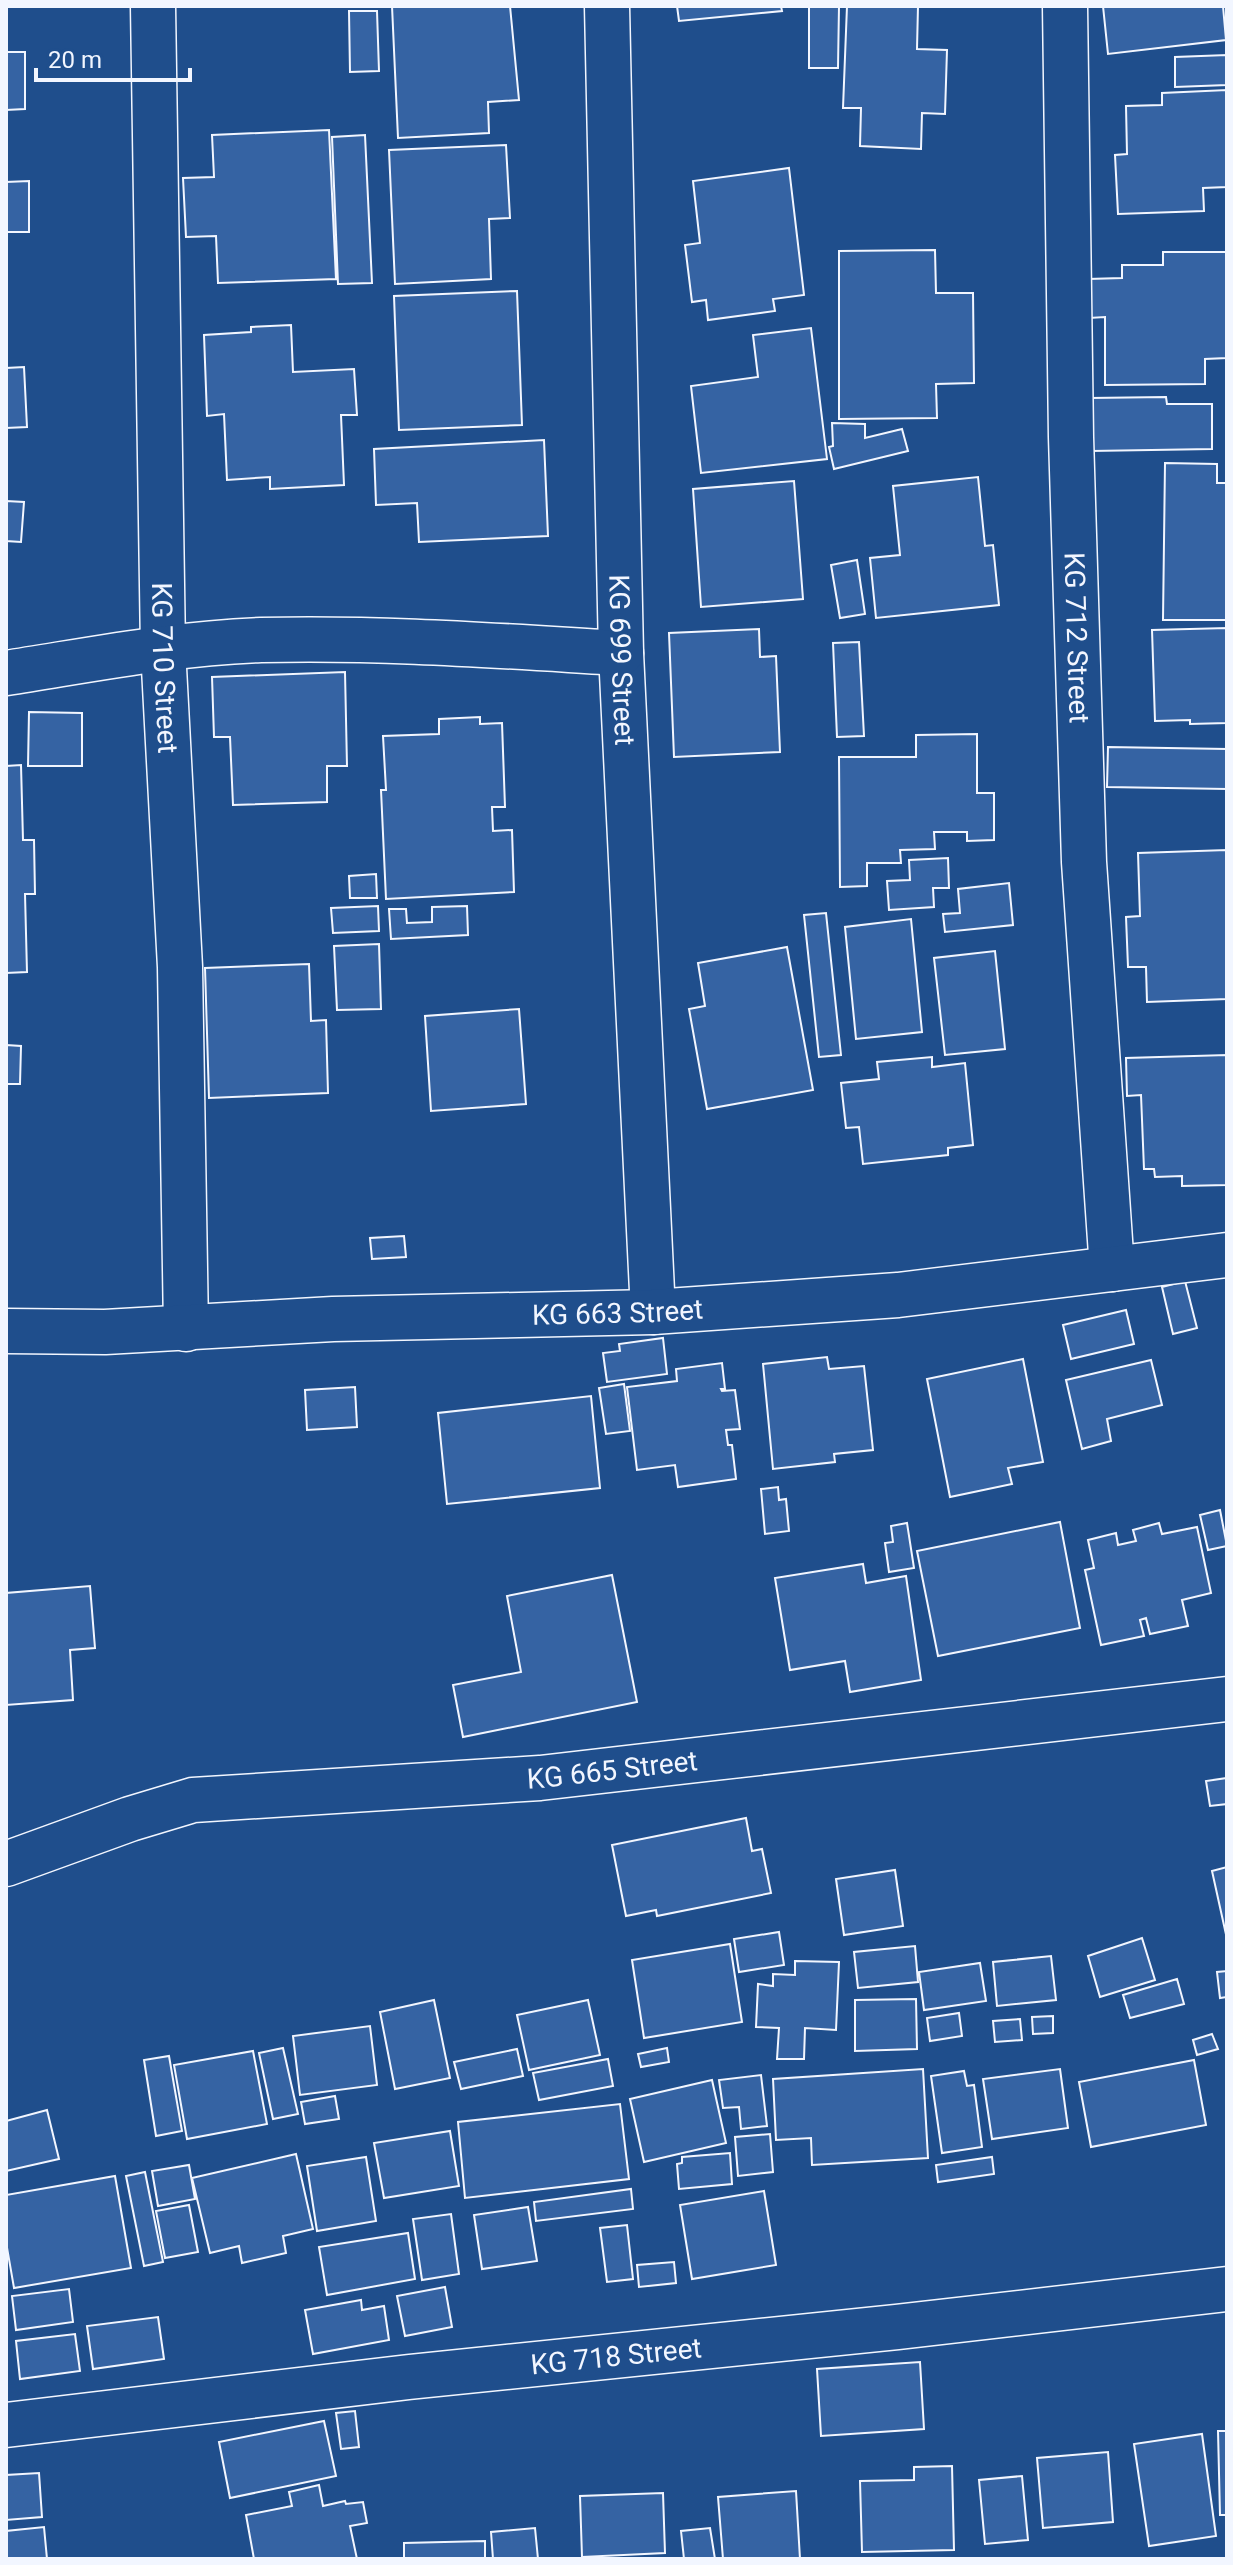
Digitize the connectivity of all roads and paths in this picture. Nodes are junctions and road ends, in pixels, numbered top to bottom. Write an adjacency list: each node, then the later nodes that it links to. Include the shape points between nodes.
1 (153, 6): 4 (street, KG 710 Street)
2 (607, 6): 5 (street, KG 699 Street)
3 (1065, 6): 8 (street, KG 712 Street, via 1084,846)
4 (163, 649): 5 (street, via 258,640 381,640); 6 (street); 10 (street, KG 710 Street, via 180,967)
5 (621, 653): 9 (street, KG 699 Street)
6 (6, 673)
7 (1227, 1255): 8 (street, KG 663 Street)
8 (1112, 1269): 9 (street, KG 663 Street, via 898,1295)
9 (653, 1312): 10 (street, KG 663 Street, via 333,1319)
10 (186, 1329): 11 (street, KG 663 Street)
11 (6, 1331)
12 (1227, 1699): 13 (street, KG 665 Street, via 540,1778 193,1800)
13 (6, 1864)
14 (1227, 2289): 15 (street, KG 718 Street)
15 (6, 2425)

